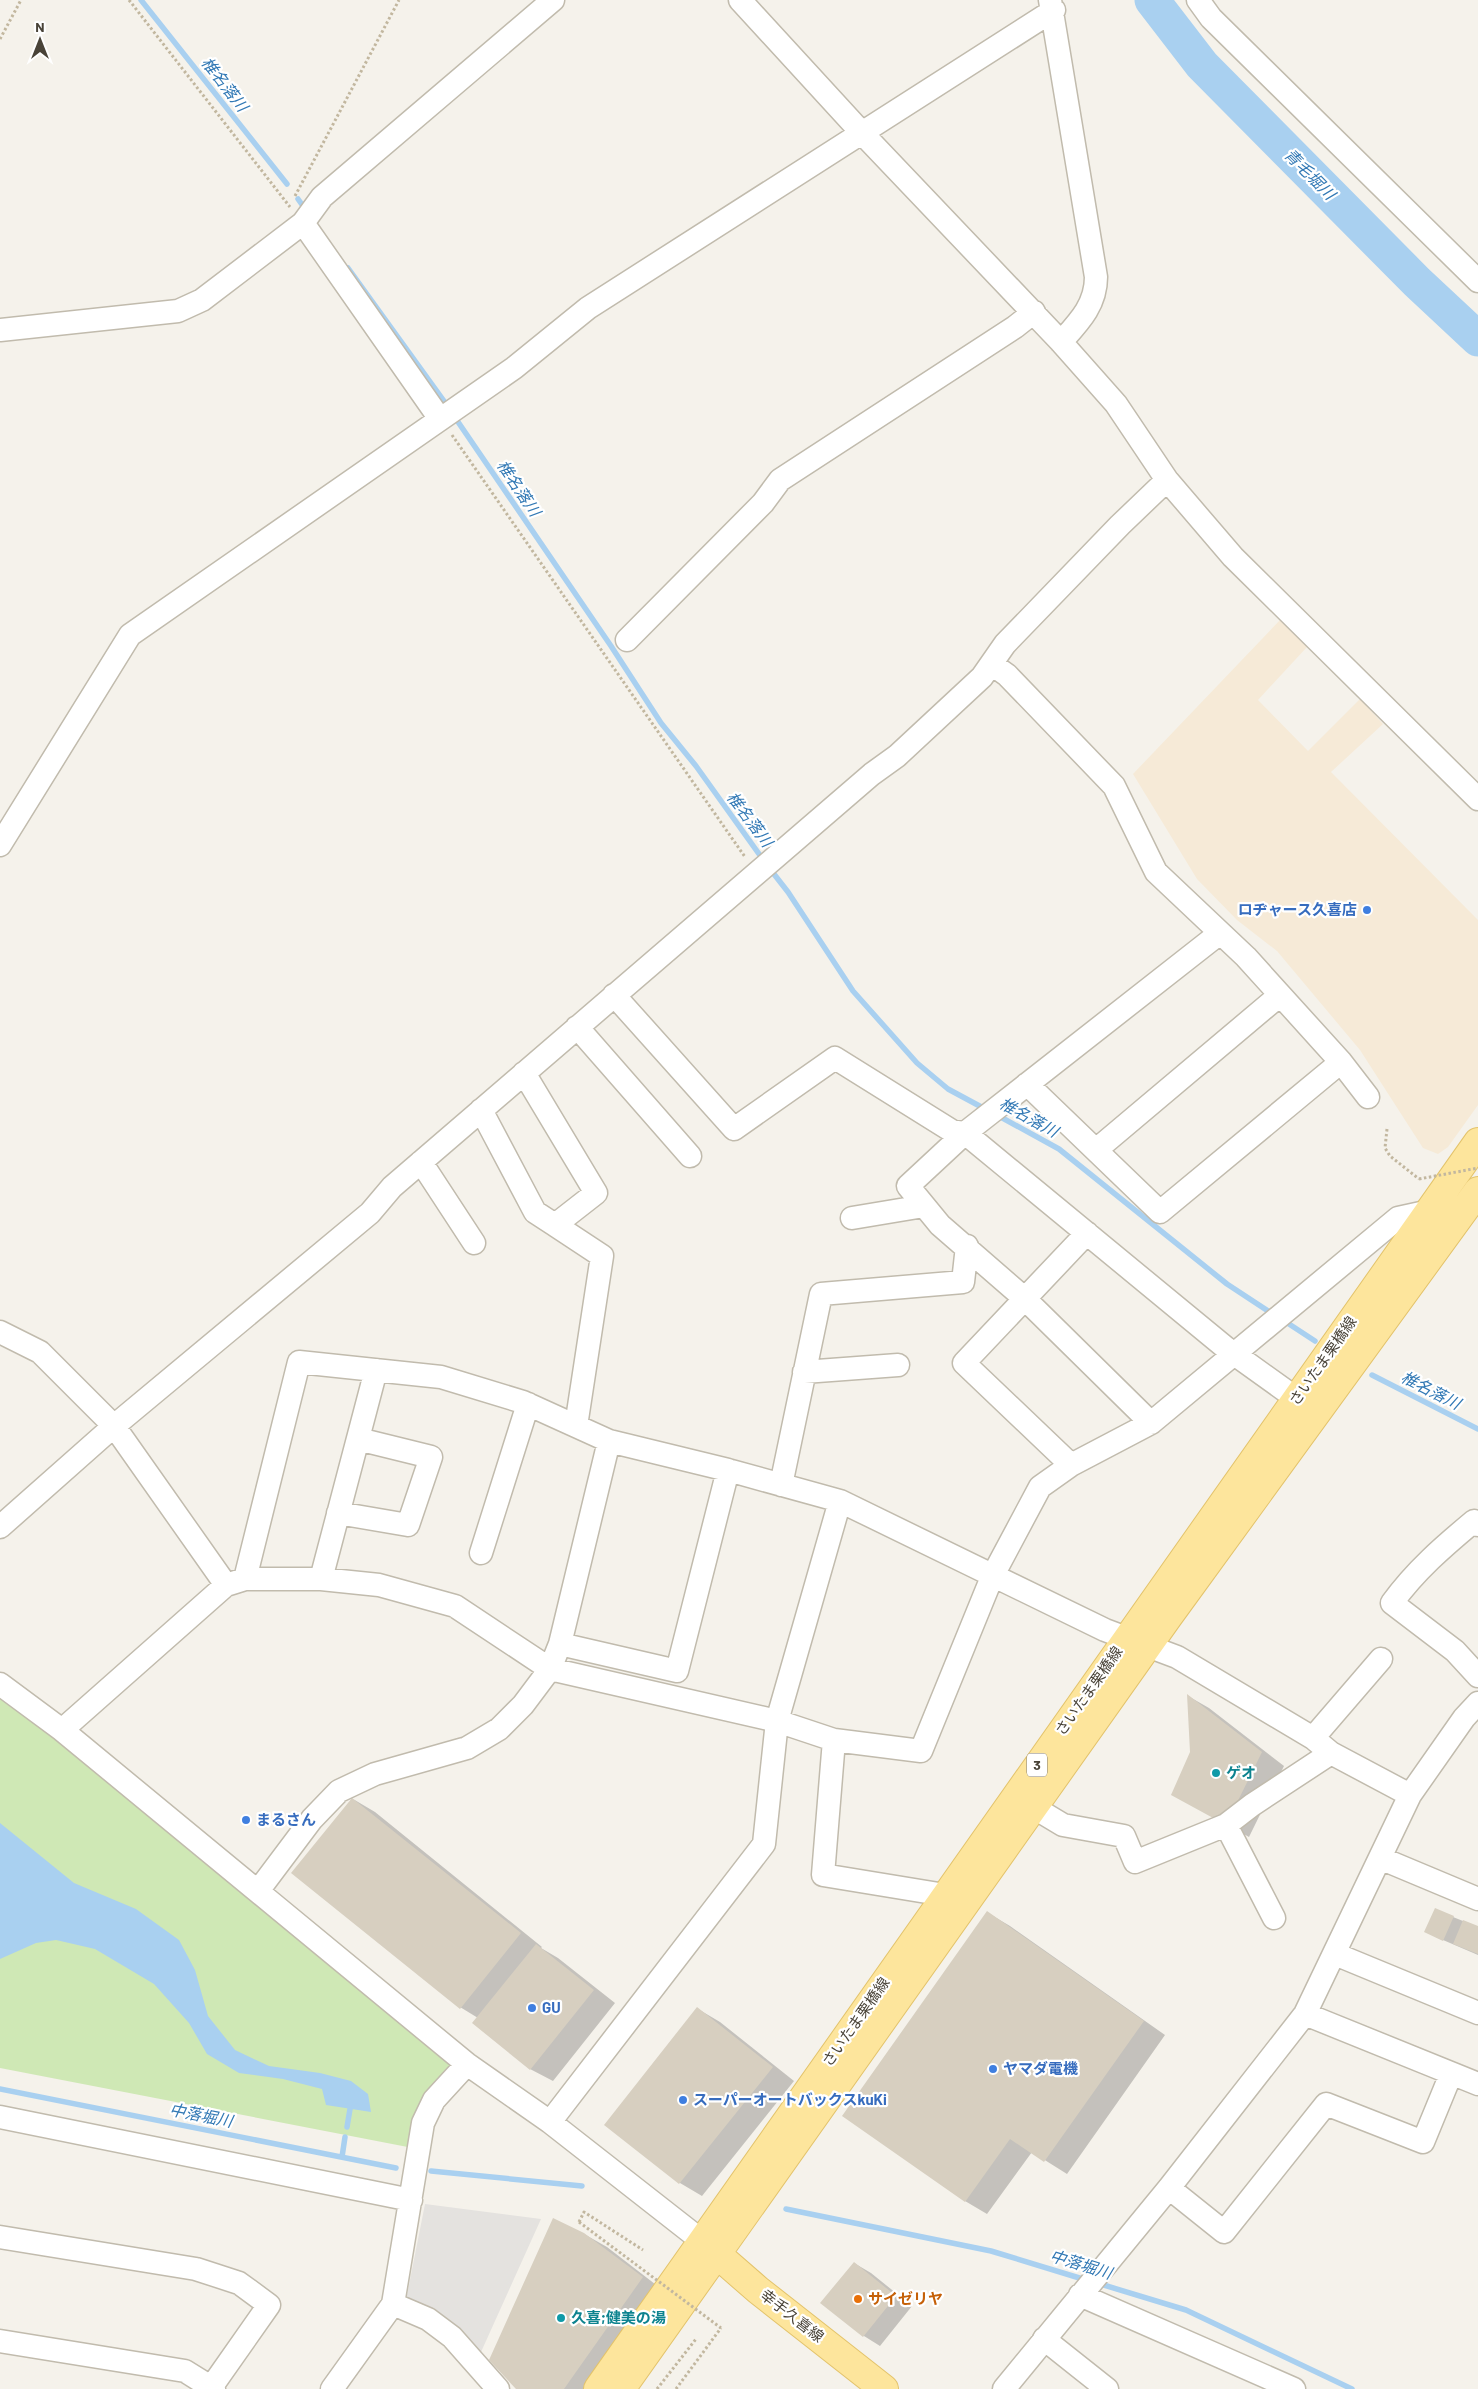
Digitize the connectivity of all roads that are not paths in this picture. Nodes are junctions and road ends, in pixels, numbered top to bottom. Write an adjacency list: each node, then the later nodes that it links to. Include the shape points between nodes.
1 (553, 0): 6 (street, via 322,197)
2 (740, 0): 5 (street)
3 (1198, 0): 7 (street, via 1211,18)
4 (1052, 5): 5 (street); 10 (street, via 1096,277 1091,305)
5 (862, 133): 8 (street); 11 (street, via 588,308 514,368)
6 (296, 214): 9 (street, via 190,308); 11 (street)
7 (1478, 281)
8 (1034, 312): 10 (street); 13 (street, via 780,480 763,503)
9 (0, 330)
10 (1061, 342): 12 (street, via 1116,404)
11 (440, 418): 16 (street, via 130,635)
12 (1167, 480): 14 (street, via 1005,644); 15 (street, via 1234,557)
13 (627, 640)
14 (992, 665): 17 (street, via 1007,675 1114,786 1156,872); 19 (street, via 897,756)
15 (1478, 799)
16 (0, 845)
17 (1220, 933): 18 (street); 23 (street)
18 (1280, 995): 21 (street); 28 (street)
19 (614, 996): 20 (street); 26 (street, via 734,1128 835,1058 952,1131)
20 (577, 1027): 22 (street); 29 (street)
21 (1342, 1062): 24 (street); 28 (street, via 1160,1212)
22 (524, 1073): 25 (street); 35 (street, via 596,1193)
23 (1027, 1084): 26 (street); 28 (street)
24 (1368, 1098)
25 (481, 1110): 30 (street); 35 (street, via 535,1212)
26 (965, 1133): 32 (street, via 908,1186); 36 (street)
27 (1478, 1142): 33 (main road, さいたま栗橋線 / 3)
28 (1096, 1150)
29 (690, 1156)
30 (421, 1162): 37 (street); 48 (street, via 392,1187 370,1213)
31 (1478, 1190): 63 (main road, さいたま栗橋線 / 3)
32 (924, 1206): 34 (street); 38 (street, via 940,1225)
33 (1430, 1211): 41 (street, via 1398,1218); 45 (main road, さいたま栗橋線 / 3)
34 (852, 1218)
35 (555, 1225): 49 (street, via 602,1256)
36 (1087, 1234): 39 (street); 41 (street)
37 (474, 1243)
38 (967, 1246): 39 (street); 44 (street, via 963,1282 821,1294)
39 (1024, 1298): 47 (street); 52 (street, via 964,1363)
40 (0, 1332): 48 (street, via 40,1352)
41 (1234, 1354): 45 (street); 47 (street)
42 (898, 1365): 44 (street)
43 (376, 1370): 46 (street, via 441,1377); 50 (street); 62 (street, via 299,1362)
44 (804, 1372): 54 (street)
45 (1297, 1398): 63 (main road, さいたま栗橋線 / 3)
46 (528, 1404): 49 (street); 59 (street)
47 (1152, 1423): 52 (street)
48 (114, 1426): 58 (street); 62 (street)
49 (576, 1426): 51 (street)
50 (358, 1439): 56 (street); 56 (street, via 431,1457 408,1525)
51 (609, 1441): 53 (street); 64 (street)
52 (1070, 1465): 60 (street, via 1040,1487)
53 (728, 1470): 54 (street); 64 (street, via 677,1671)
54 (780, 1484): 55 (street)
55 (840, 1501): 60 (street); 70 (street)
56 (338, 1513): 61 (street)
57 (1478, 1525): 67 (street, via 1474,1521 1437,1552 1392,1603 1455,1651)
58 (0, 1527)
59 (482, 1552)
60 (992, 1577): 63 (street); 73 (street, via 921,1751)
61 (321, 1579): 62 (street); 66 (street, via 379,1585 456,1606)
62 (235, 1582): 71 (street)
63 (1137, 1642): 72 (street, via 1178,1657); 76 (main road, さいたま栗橋線 / 3); 80 (main road, さいたま栗橋線 / 3)
64 (560, 1644): 66 (street)
65 (1381, 1659): 72 (street)
66 (550, 1669): 70 (street); 79 (street, via 523,1705 499,1729 467,1748 375,1774 340,1791 312,1819)
67 (1478, 1676)
68 (0, 1684): 71 (street)
69 (1478, 1703): 75 (street)
70 (777, 1721): 73 (street); 90 (street, via 764,1844)
71 (62, 1730): 79 (street)
72 (1313, 1738): 74 (street)
73 (834, 1740): 80 (street, via 823,1876)
74 (1331, 1753): 75 (street); 77 (street, via 1252,1804)
75 (1410, 1795): 78 (street)
76 (1033, 1808): 77 (street, via 1063,1825 1124,1836 1135,1862); 94 (main road, さいたま栗橋線 / 3)
77 (1226, 1826): 82 (street)
78 (1380, 1858): 81 (street); 83 (street)
79 (258, 1892): 86 (street)
80 (945, 1895): 94 (main road, さいたま栗橋線 / 3)
81 (1478, 1900)
82 (1274, 1918)
83 (1335, 1954): 84 (street); 85 (street)
84 (1478, 2013)
85 (1305, 2014): 87 (street); 91 (street)
86 (467, 2064): 90 (street); 92 (street, via 434,2100 423,2123)
87 (1451, 2074): 88 (street); 91 (street, via 1423,2142 1326,2104 1224,2232)
88 (1478, 2084)
89 (0, 2117): 92 (street)
90 (550, 2122): 94 (street)
91 (1169, 2188): 95 (street)
92 (411, 2200): 96 (street)
93 (0, 2237): 100 (street, via 196,2269 239,2283 269,2305)
94 (709, 2247): 103 (main road, さいたま栗橋線 / 3); 104 (main road, さいたま栗橋線 / 3); 105 (main road, 幸手久喜線, via 758,2290)
95 (1080, 2294): 97 (street); 107 (street)
96 (392, 2304): 101 (street); 102 (street, via 428,2319 452,2337)
97 (1044, 2339): 99 (street); 106 (street)
98 (0, 2340): 100 (street, via 185,2371)
99 (1010, 2387)
100 (212, 2388)
101 (332, 2389)
102 (498, 2389)
103 (598, 2389)
104 (621, 2389)
105 (884, 2389)
106 (1107, 2389)
107 (1291, 2389)

